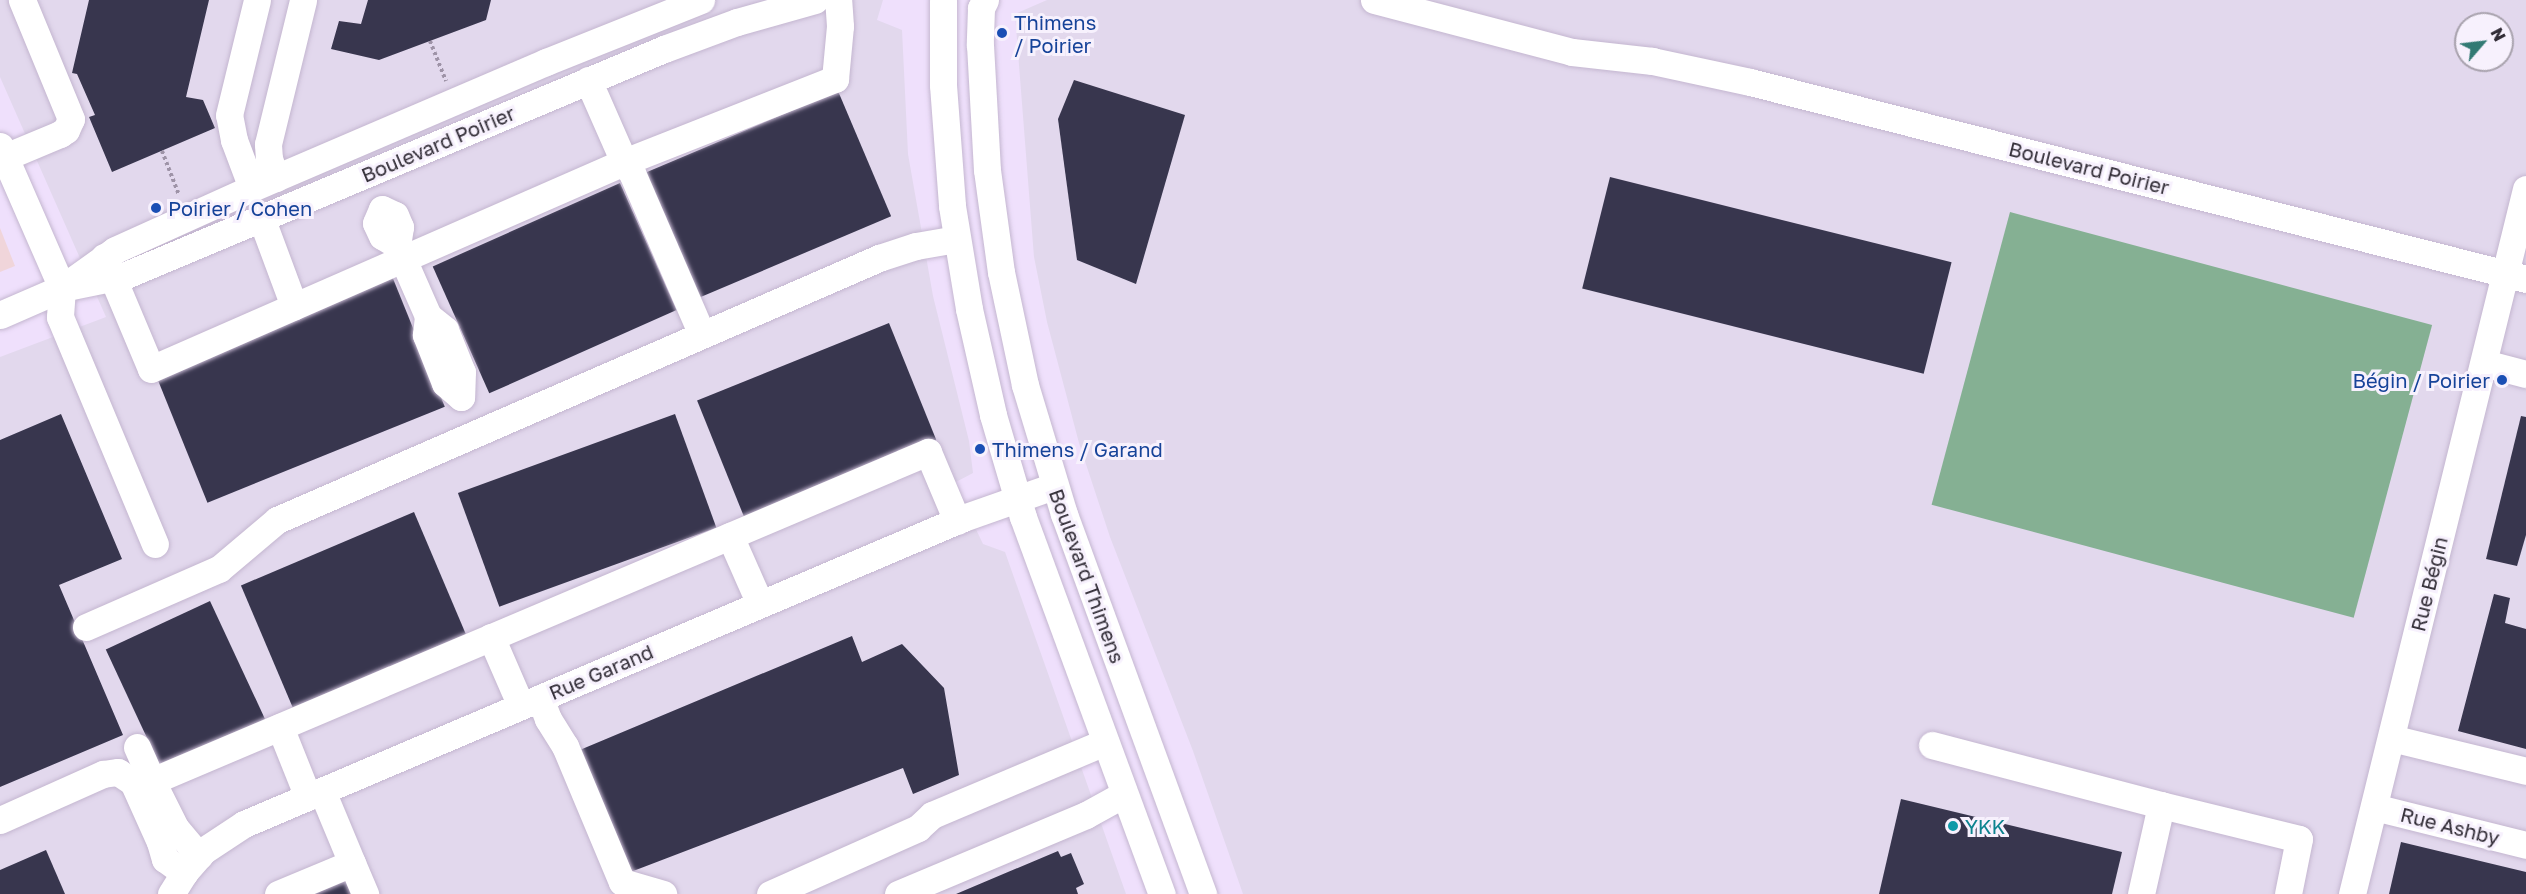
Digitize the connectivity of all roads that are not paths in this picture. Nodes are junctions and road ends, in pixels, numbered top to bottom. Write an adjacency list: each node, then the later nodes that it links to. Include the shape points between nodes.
1 (22, 0): 13 (street, via 71,119 60,134)
2 (257, 0): 16 (street, via 229,115 234,140)
3 (303, 0): 16 (street, via 268,144)
4 (701, 0): 16 (street, Boulevard Poirier)
5 (815, 0): 12 (street, Boulevard Poirier, via 703,34)
6 (838, 0): 14 (street, via 840,27 835,79)
7 (943, 0): 19 (street, Boulevard Thimens, via 945,130)
8 (985, 0): 30 (street, Boulevard Thimens, via 981,8 982,104 996,237 1018,357)
9 (1374, 0): 11 (street, Boulevard Poirier, via 1572,52)
10 (1438, 0): 11 (street, Boulevard Poirier, via 1572,34)
11 (1652, 61): 22 (street, Boulevard Poirier, via 1776,88)
12 (588, 80): 14 (street); 15 (street, Boulevard Poirier)
13 (2, 151): 23 (street)
14 (624, 162): 20 (street); 26 (street)
15 (367, 175): 18 (street, Boulevard Poirier); 20 (street, via 382,209 395,215 400,227)
16 (264, 183): 21 (street, Boulevard Poirier)
17 (2526, 189): 22 (street, Rue Bégin)
18 (262, 220): 21 (street, Boulevard Poirier, via 150,266); 24 (street)
19 (956, 239): 26 (street, via 879,258); 31 (street, Boulevard Thimens, via 986,385)
20 (400, 252): 24 (street); 29 (street, via 428,316 426,335 445,383 461,397)
21 (108, 267): 23 (street, Boulevard Poirier); 24 (street, via 151,369)
22 (2516, 276): 27 (street, Rue Bégin)
23 (62, 288): 25 (street, Boulevard Poirier); 34 (street, via 60,317)
24 (294, 306)
25 (0, 315)
26 (702, 335): 29 (street)
27 (2484, 363): 28 (street); 40 (street, Rue Bégin)
28 (2526, 374)
29 (476, 433): 36 (street, via 277,520 219,569)
30 (1054, 486): 31 (street, Rue Garand); 60 (street, Boulevard Thimens)
31 (1016, 498): 32 (street, Rue Garand); 41 (street, Boulevard Thimens)
32 (957, 520): 33 (street, via 928,452); 35 (street, Rue Garand)
33 (730, 536): 35 (street); 37 (street)
34 (155, 544)
35 (760, 604): 38 (street, Rue Garand)
36 (86, 627)
37 (490, 637): 38 (street); 39 (street)
38 (530, 702): 46 (street, Rue Garand); 56 (street, via 548,719 565,746 622,882)
39 (280, 727): 45 (street); 46 (street)
40 (2391, 738): 44 (street); 49 (street, Rue Bégin)
41 (1105, 742): 47 (street, Boulevard Thimens); 57 (street, via 932,815 918,828)
42 (1932, 745): 48 (street)
43 (137, 747): 45 (street)
44 (2526, 771)
45 (152, 781): 53 (street, via 176,829)
46 (315, 794): 52 (street); 53 (street, Rue Garand, via 229,832)
47 (1124, 794): 58 (street, via 1086,815); 59 (street, Boulevard Thimens)
48 (2161, 805): 61 (street); 62 (street, via 2299,839)
49 (2374, 807): 51 (street, Rue Ashby); 63 (street, Rue Bégin)
50 (0, 820): 53 (street, via 103,774 118,772 134,782 165,859)
51 (2526, 845)
52 (352, 863): 54 (street); 55 (street)
53 (184, 874)
54 (278, 894)
55 (364, 894)
56 (663, 894)
57 (770, 894)
58 (897, 894)
59 (1162, 894)
60 (1203, 894)
61 (2141, 894)
62 (2288, 894)
63 (2352, 894)

